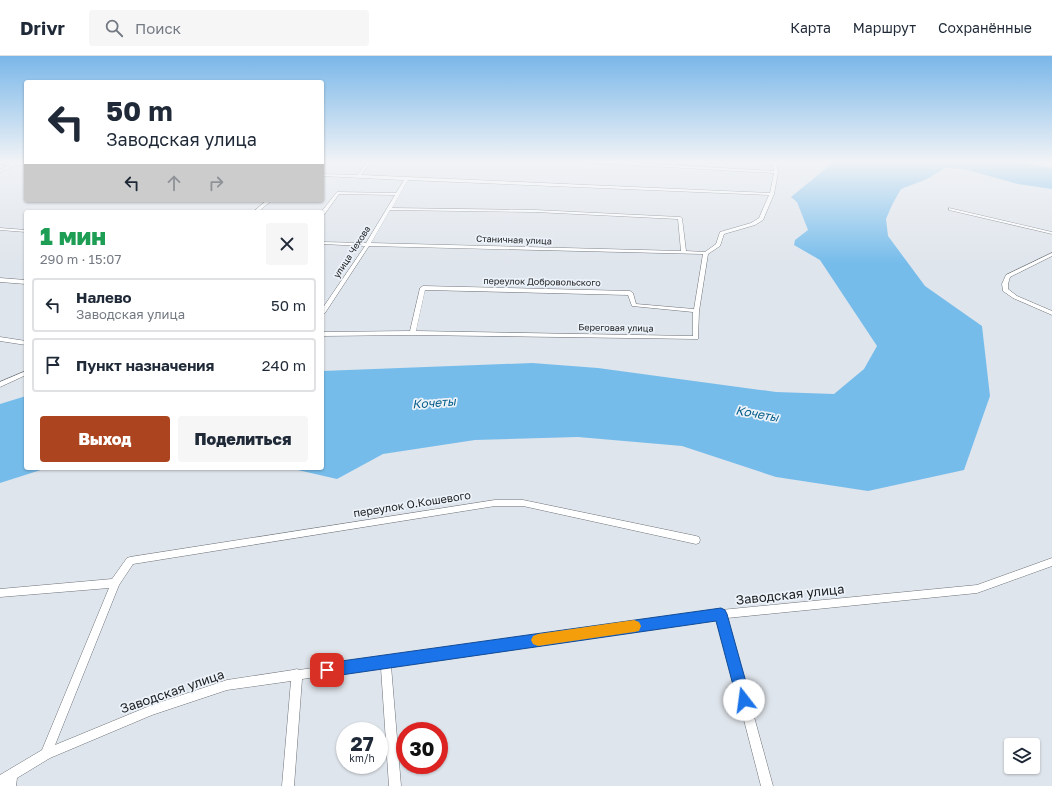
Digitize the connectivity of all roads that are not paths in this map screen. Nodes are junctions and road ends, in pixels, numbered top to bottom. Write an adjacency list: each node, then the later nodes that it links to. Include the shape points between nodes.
1 (336, 195): 8 (street)
2 (396, 195): 5 (street, улица Чехова)
3 (772, 195): 15 (street, via 761,219 722,234 718,245)
4 (268, 202): 7 (street)
5 (389, 209): 13 (street, улица Чехова); 14 (street, via 535,211 680,218)
6 (951, 209): 11 (street)
7 (258, 210)
8 (324, 211)
9 (0, 230): 10 (street)
10 (24, 231)
11 (1052, 233)
12 (324, 243): 13 (street, Станичная улица)
13 (368, 244): 14 (street, Станичная улица); 19 (street, улица Чехова)
14 (684, 253): 15 (street, Станичная улица)
15 (706, 254): 20 (street, Береговая улица)
16 (1052, 254): 21 (street, via 1008,276 1005,284 1006,290 1015,297)
17 (0, 280): 18 (street)
18 (24, 282)
19 (324, 310)
20 (696, 312): 22 (street, Береговая улица, via 696,338); 22 (street, переулок Добровольского, via 634,305 630,293 424,288)
21 (1052, 313)
22 (413, 333): 23 (street, Береговая улица)
23 (324, 334)
24 (0, 339): 25 (street)
25 (24, 343)
26 (24, 375): 27 (street)
27 (3, 384)
28 (696, 540): 30 (street, переулок О.Кошевого, via 523,503 495,503 130,561)
29 (1052, 562): 32 (street, Заводская улица, via 977,589)
30 (116, 583): 31 (street); 35 (street)
31 (0, 593)
32 (721, 614): 33 (street, Заводская улица); 40 (street)
33 (386, 661): 34 (street, Заводская улица); 39 (street)
34 (297, 674): 35 (street, Заводская улица, via 227,684 152,710); 38 (street)
35 (46, 754): 36 (street, Заводская улица)
36 (11, 781): 37 (street, Заводская улица)
37 (0, 782)
38 (288, 786)
39 (395, 786)
40 (767, 786)

